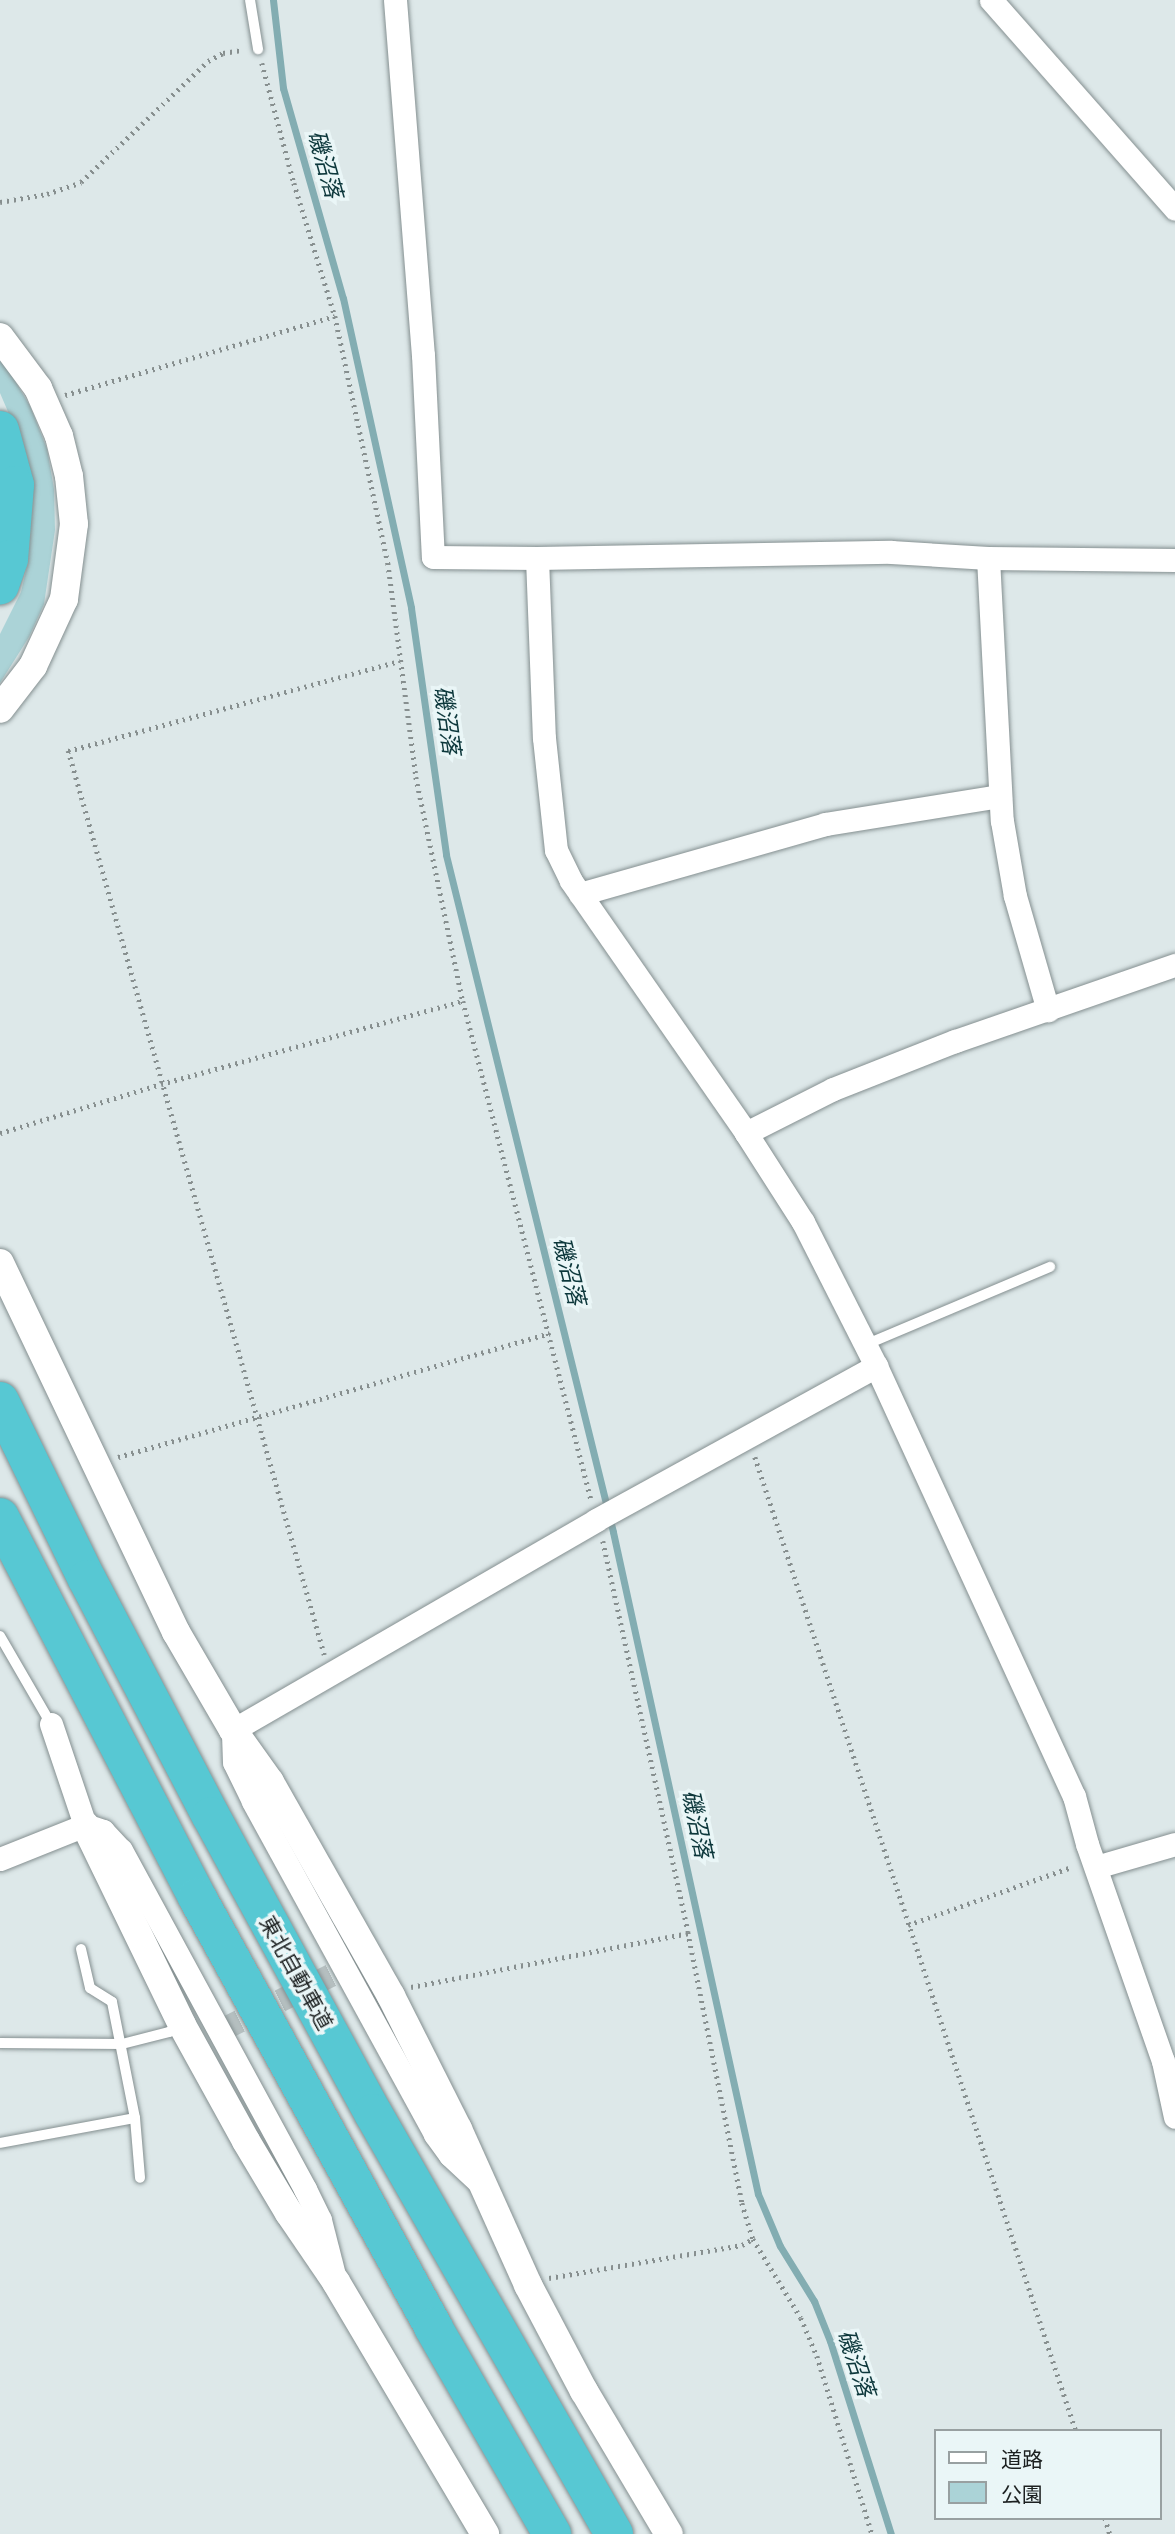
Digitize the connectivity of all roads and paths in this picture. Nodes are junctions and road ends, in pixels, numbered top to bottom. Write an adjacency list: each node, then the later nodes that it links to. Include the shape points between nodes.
1 (250, 0): 4 (lane)
2 (395, 0): 11 (street, via 423,355 433,557)
3 (990, 0): 6 (street)
4 (258, 49): 5 (path, via 223,53 208,61 81,182); 7 (path)
5 (0, 202)
6 (1175, 209)
7 (335, 316): 9 (path); 15 (path, via 388,563)
8 (0, 337): 9 (street)
9 (45, 404): 16 (street, via 69,476 74,524 64,600 33,666)
10 (0, 430): 14 (highway, via 15,485 9,559)
11 (537, 558): 12 (street, via 877,552); 18 (street, via 544,738 556,850)
12 (988, 558): 13 (street); 17 (street)
13 (1175, 560)
14 (0, 585)
15 (400, 661): 20 (path, via 416,777); 22 (path, via 68,751)
16 (0, 709)
17 (999, 796): 18 (street, via 825,824); 21 (street, via 1015,897)
18 (580, 894): 24 (street)
19 (1175, 965): 21 (street)
20 (463, 1001): 22 (path); 27 (path)
21 (1048, 1010): 24 (street, via 833,1089)
22 (161, 1084): 23 (path); 31 (path)
23 (0, 1133)
24 (746, 1133): 28 (street, via 803,1222)
25 (0, 1263): 33 (street)
26 (1050, 1266): 28 (lane)
27 (550, 1333): 31 (path); 34 (path)
28 (865, 1345): 29 (street)
29 (876, 1366): 32 (street); 45 (street, via 1074,1796)
30 (0, 1401): 64 (highway, 東北自動車道, via 211,1816 373,2113)
31 (257, 1418): 33 (path); 38 (path)
32 (748, 1436): 34 (street); 46 (path)
33 (98, 1466): 41 (street, via 176,1632)
34 (606, 1515): 38 (street); 47 (path)
35 (0, 1517): 40 (highway)
36 (0, 1573): 40 (highway)
37 (0, 1636): 39 (lane)
38 (330, 1675): 41 (street)
39 (51, 1724): 42 (street)
40 (108, 1730): 63 (highway, via 326,2134)
41 (233, 1730): 49 (street, via 270,1782); 57 (street, via 234,1762 253,1801 435,2134)
42 (85, 1825): 44 (street); 50 (street); 59 (street, via 103,1831 128,1862 315,2210)
43 (1175, 1844): 45 (street)
44 (0, 1859)
45 (1096, 1867): 46 (path, via 1081,1864); 53 (street, via 1163,2062)
46 (908, 1925): 61 (path)
47 (688, 1933): 49 (path, via 404,1989); 58 (path)
48 (81, 1949): 52 (lane, via 90,1988 112,2002)
49 (391, 1996): 57 (street)
50 (182, 2025): 52 (lane); 59 (street, via 253,2153)
51 (0, 2043): 52 (lane)
52 (122, 2044): 54 (lane)
53 (1175, 2117)
54 (135, 2118): 55 (lane); 56 (lane)
55 (0, 2143)
56 (140, 2178)
57 (483, 2185): 60 (street)
58 (753, 2239): 60 (path, via 742,2245); 66 (path, via 801,2318 817,2356)
59 (336, 2282): 62 (street)
60 (528, 2285): 65 (street, via 584,2391)
61 (1075, 2429)
62 (485, 2534)
63 (552, 2534)
64 (614, 2534)
65 (669, 2534)
66 (872, 2534)

